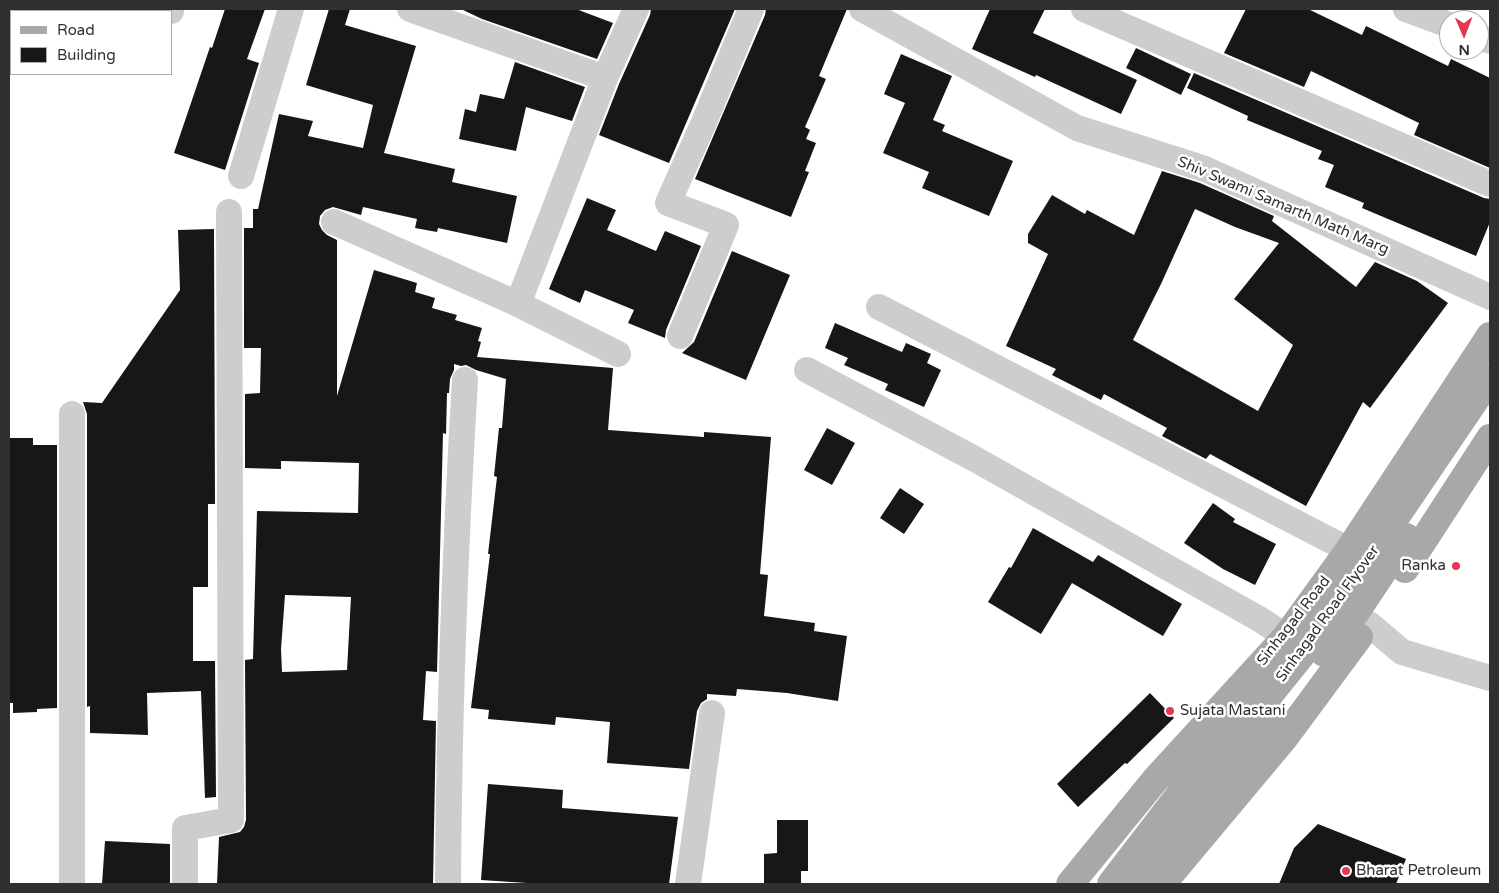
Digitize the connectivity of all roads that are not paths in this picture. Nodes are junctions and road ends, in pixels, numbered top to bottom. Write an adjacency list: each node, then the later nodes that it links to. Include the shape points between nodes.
1 (291, 9): 10 (street)
2 (410, 9): 9 (street)
3 (636, 9): 9 (street)
4 (752, 9): 17 (street, via 668,203 726,225)
5 (862, 9): 14 (street, Shiv Swami Samarth Math Marg, via 1076,128 1205,169)
6 (1084, 9): 11 (street)
7 (1406, 9): 8 (street)
8 (1439, 21)
9 (605, 78): 15 (street)
10 (241, 176)
11 (1490, 184)
12 (230, 212): 32 (street, via 231,820 186,828)
13 (334, 222): 15 (street)
14 (1490, 298)
15 (518, 304): 19 (street)
16 (879, 307): 26 (street)
17 (680, 336)
18 (1490, 336): 26 (main road, Sinhagad Road)
19 (618, 354)
20 (807, 370): 28 (street, via 999,472)
21 (1490, 378): 36 (main road, Sinhagad Road Flyover, via 1307,648 1266,699 1194,776)
22 (465, 380): 33 (street, via 452,639)
23 (1490, 411): 37 (main road, Sinhagad Road Flyover, via 1356,612 1170,838)
24 (72, 414): 31 (street)
25 (1490, 438): 27 (main road)
26 (1349, 550): 28 (main road, Sinhagad Road)
27 (1369, 624): 29 (street, via 1402,652); 38 (main road, via 1284,737)
28 (1286, 637): 35 (main road, Sinhagad Road, via 1155,780)
29 (1490, 678)
30 (712, 713): 34 (street)
31 (72, 884)
32 (185, 884)
33 (448, 884)
34 (688, 884)
35 (1070, 884)
36 (1111, 884)
37 (1141, 884)
38 (1162, 884)

